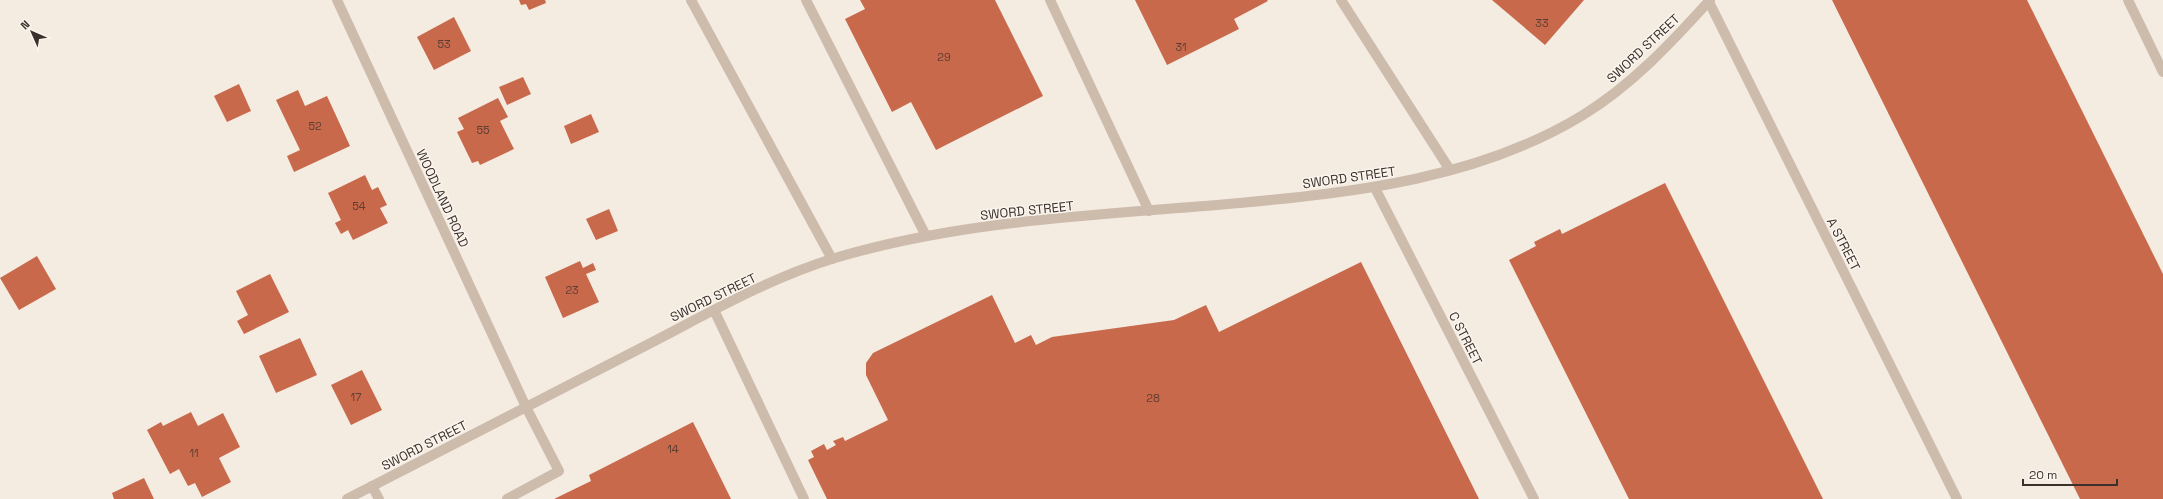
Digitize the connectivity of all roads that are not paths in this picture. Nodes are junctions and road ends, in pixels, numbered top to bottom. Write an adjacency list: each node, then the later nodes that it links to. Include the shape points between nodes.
1 (337, 0): 15 (street, WOODLAND ROAD)
2 (691, 0): 13 (street)
3 (806, 0): 12 (street)
4 (1050, 0): 11 (street)
5 (1341, 0): 9 (street)
6 (2128, 0): 8 (street)
7 (1709, 1): 9 (street, SWORD STREET, via 1664,50 1616,92 1586,113 1553,132 1515,149); 22 (street, A STREET)
8 (2163, 72)
9 (1450, 170): 10 (street, SWORD STREET)
10 (1375, 188): 11 (street, SWORD STREET); 21 (street, C STREET)
11 (1149, 211): 12 (street, SWORD STREET, via 1012,223)
12 (926, 236): 13 (street, SWORD STREET)
13 (832, 259): 14 (street, SWORD STREET)
14 (714, 310): 15 (street, SWORD STREET); 20 (street)
15 (526, 407): 16 (street, SWORD STREET); 19 (street, WOODLAND ROAD, via 559,471)
16 (372, 486): 17 (street, SWORD STREET); 18 (street)
17 (347, 499)
18 (379, 499)
19 (507, 499)
20 (804, 499)
21 (1534, 499)
22 (1957, 499)

